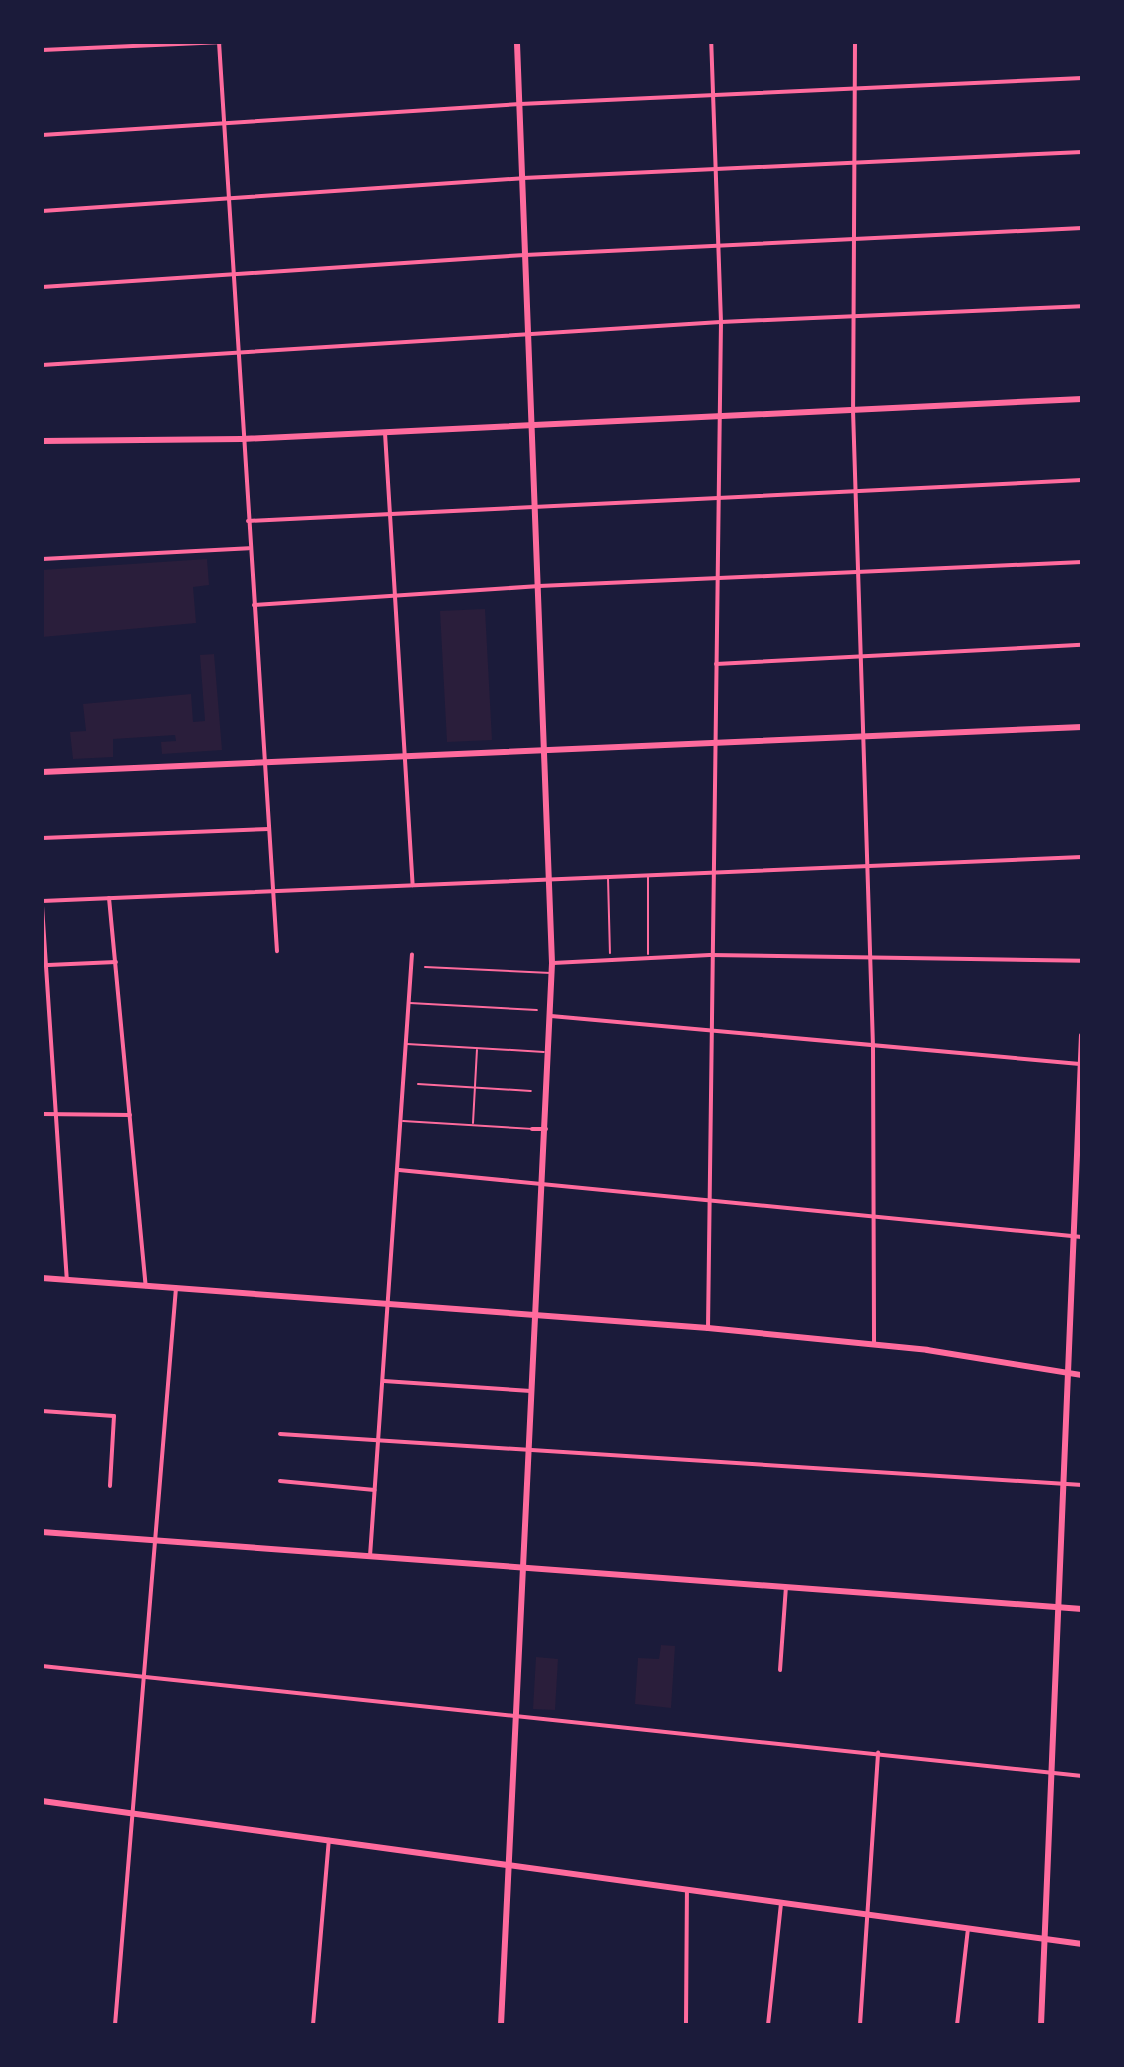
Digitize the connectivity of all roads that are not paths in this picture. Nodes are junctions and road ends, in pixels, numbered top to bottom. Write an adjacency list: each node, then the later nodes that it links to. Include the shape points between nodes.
1 (220, 42): 5 (street); 10 (street)
2 (517, 42): 9 (main road)
3 (711, 42): 8 (street)
4 (855, 42): 7 (street)
5 (42, 50)
6 (1082, 78): 7 (street)
7 (855, 89): 8 (street); 13 (street)
8 (714, 95): 9 (street); 14 (street)
9 (520, 104): 10 (street); 15 (main road)
10 (223, 122): 11 (street); 16 (street)
11 (42, 135)
12 (1082, 152): 13 (street)
13 (856, 162): 14 (street); 19 (street)
14 (718, 168): 15 (street); 20 (street)
15 (523, 178): 16 (street); 21 (main road)
16 (228, 198): 17 (street); 22 (street)
17 (42, 211)
18 (1082, 228): 19 (street)
19 (856, 239): 20 (street); 25 (street)
20 (720, 244): 21 (street); 26 (street)
21 (525, 255): 22 (street); 27 (main road)
22 (232, 275): 23 (street); 28 (street)
23 (42, 287)
24 (1082, 306): 25 (street)
25 (855, 316): 26 (street); 31 (street)
26 (721, 322): 27 (street); 32 (street)
27 (529, 335): 28 (street); 33 (main road)
28 (237, 353): 29 (street); 35 (street)
29 (42, 365)
30 (1082, 399): 31 (main road)
31 (853, 410): 32 (main road); 38 (street)
32 (719, 415): 33 (main road); 39 (street)
33 (532, 426): 34 (main road); 40 (main road)
34 (385, 433): 35 (main road); 41 (street)
35 (242, 439): 36 (main road); 42 (street)
36 (42, 441)
37 (1082, 480): 38 (street)
38 (856, 490): 39 (street); 46 (street)
39 (719, 497): 40 (street); 47 (street)
40 (535, 507): 41 (street); 48 (main road)
41 (390, 514): 42 (street); 49 (street)
42 (248, 521): 43 (street)
43 (249, 548): 44 (street); 50 (street)
44 (42, 559)
45 (1082, 562): 46 (street)
46 (859, 572): 47 (street); 52 (street)
47 (717, 578): 48 (street); 53 (street)
48 (539, 586): 49 (street); 57 (main road)
49 (395, 596): 50 (street); 58 (street)
50 (253, 605): 59 (street)
51 (1082, 645): 52 (street)
52 (861, 656): 53 (street); 55 (street)
53 (716, 664): 56 (street)
54 (1082, 727): 55 (main road)
55 (864, 737): 56 (main road); 64 (street)
56 (714, 744): 57 (main road); 65 (street)
57 (546, 751): 58 (main road); 68 (main road)
58 (405, 757): 59 (main road); 69 (street)
59 (264, 763): 60 (main road); 61 (street)
60 (42, 772)
61 (269, 829): 62 (street); 70 (street)
62 (42, 838)
63 (1082, 857): 64 (street)
64 (868, 866): 65 (street); 78 (street)
65 (710, 872): 66 (street); 77 (street)
66 (648, 875): 67 (street); 76 (lane)
67 (608, 877): 68 (street); 74 (lane)
68 (550, 879): 69 (street); 81 (main road)
69 (413, 885): 70 (street)
70 (273, 889): 71 (street); 73 (street)
71 (109, 897): 72 (street); 80 (street)
72 (42, 904): 82 (street)
73 (277, 951)
74 (610, 953)
75 (412, 954): 85 (street)
76 (648, 954)
77 (710, 955): 78 (street); 81 (street); 88 (street)
78 (870, 958): 79 (street); 91 (street)
79 (1082, 961)
80 (116, 962): 82 (street); 100 (street)
81 (552, 963): 84 (main road)
82 (48, 965): 99 (street)
83 (425, 967): 84 (lane)
84 (552, 973): 87 (main road)
85 (409, 1003): 86 (lane); 90 (street)
86 (537, 1010)
87 (551, 1016): 88 (street); 93 (main road)
88 (711, 1031): 91 (street); 107 (street)
89 (1082, 1036): 94 (main road)
90 (407, 1044): 92 (lane); 101 (street)
91 (873, 1046): 94 (street); 108 (street)
92 (477, 1048): 93 (lane); 96 (lane)
93 (550, 1052): 104 (main road)
94 (1081, 1064): 109 (main road)
95 (418, 1084): 96 (lane)
96 (475, 1088): 97 (lane); 102 (lane)
97 (531, 1091)
98 (42, 1114): 99 (street)
99 (60, 1114): 100 (street); 112 (street)
100 (130, 1115): 113 (street)
101 (402, 1121): 102 (lane); 105 (street)
102 (473, 1125): 103 (lane)
103 (532, 1129): 104 (street)
104 (546, 1129): 106 (main road)
105 (399, 1170): 106 (street); 115 (street)
106 (543, 1184): 107 (street); 116 (main road)
107 (710, 1200): 108 (street); 117 (street)
108 (873, 1217): 109 (street); 118 (street)
109 (1073, 1236): 110 (street); 119 (main road)
110 (1082, 1237)
111 (42, 1278): 112 (main road)
112 (67, 1280): 113 (main road)
113 (146, 1286): 114 (main road)
114 (176, 1288): 115 (main road); 133 (street)
115 (391, 1304): 116 (main road); 121 (street)
116 (536, 1315): 117 (main road); 122 (main road)
117 (708, 1328): 118 (main road)
118 (874, 1344): 119 (main road)
119 (1067, 1373): 120 (main road); 128 (main road)
120 (1082, 1375)
121 (384, 1381): 122 (street); 125 (street)
122 (531, 1391): 126 (main road)
123 (42, 1411): 130 (street, via 114,1416)
124 (280, 1434): 125 (street)
125 (379, 1442): 126 (street); 131 (street)
126 (529, 1454): 128 (street); 135 (main road)
127 (280, 1481): 131 (street)
128 (1063, 1484): 129 (street); 137 (main road)
129 (1082, 1485)
130 (110, 1486)
131 (375, 1490): 134 (street)
132 (42, 1532): 133 (main road)
133 (156, 1540): 134 (main road); 141 (street)
134 (370, 1556): 135 (main road)
135 (523, 1568): 136 (main road); 142 (main road)
136 (786, 1587): 137 (main road); 140 (street)
137 (1057, 1607): 138 (main road); 144 (main road)
138 (1082, 1609)
139 (42, 1666): 141 (street)
140 (780, 1670)
141 (145, 1677): 142 (street); 147 (street)
142 (516, 1715): 143 (street); 149 (main road)
143 (878, 1753): 144 (street); 152 (street)
144 (1050, 1772): 145 (street); 154 (main road)
145 (1082, 1776)
146 (42, 1801): 147 (main road)
147 (135, 1813): 148 (main road); 156 (street)
148 (329, 1840): 149 (main road); 157 (street)
149 (508, 1865): 150 (main road); 158 (main road)
150 (687, 1890): 151 (main road); 159 (street)
151 (781, 1903): 152 (main road); 160 (street)
152 (868, 1915): 153 (main road); 161 (street)
153 (968, 1929): 154 (main road); 162 (street)
154 (1044, 1939): 155 (main road); 163 (main road)
155 (1082, 1944)
156 (115, 2025)
157 (313, 2025)
158 (501, 2025)
159 (686, 2025)
160 (768, 2025)
161 (860, 2025)
162 (957, 2025)
163 (1041, 2025)

